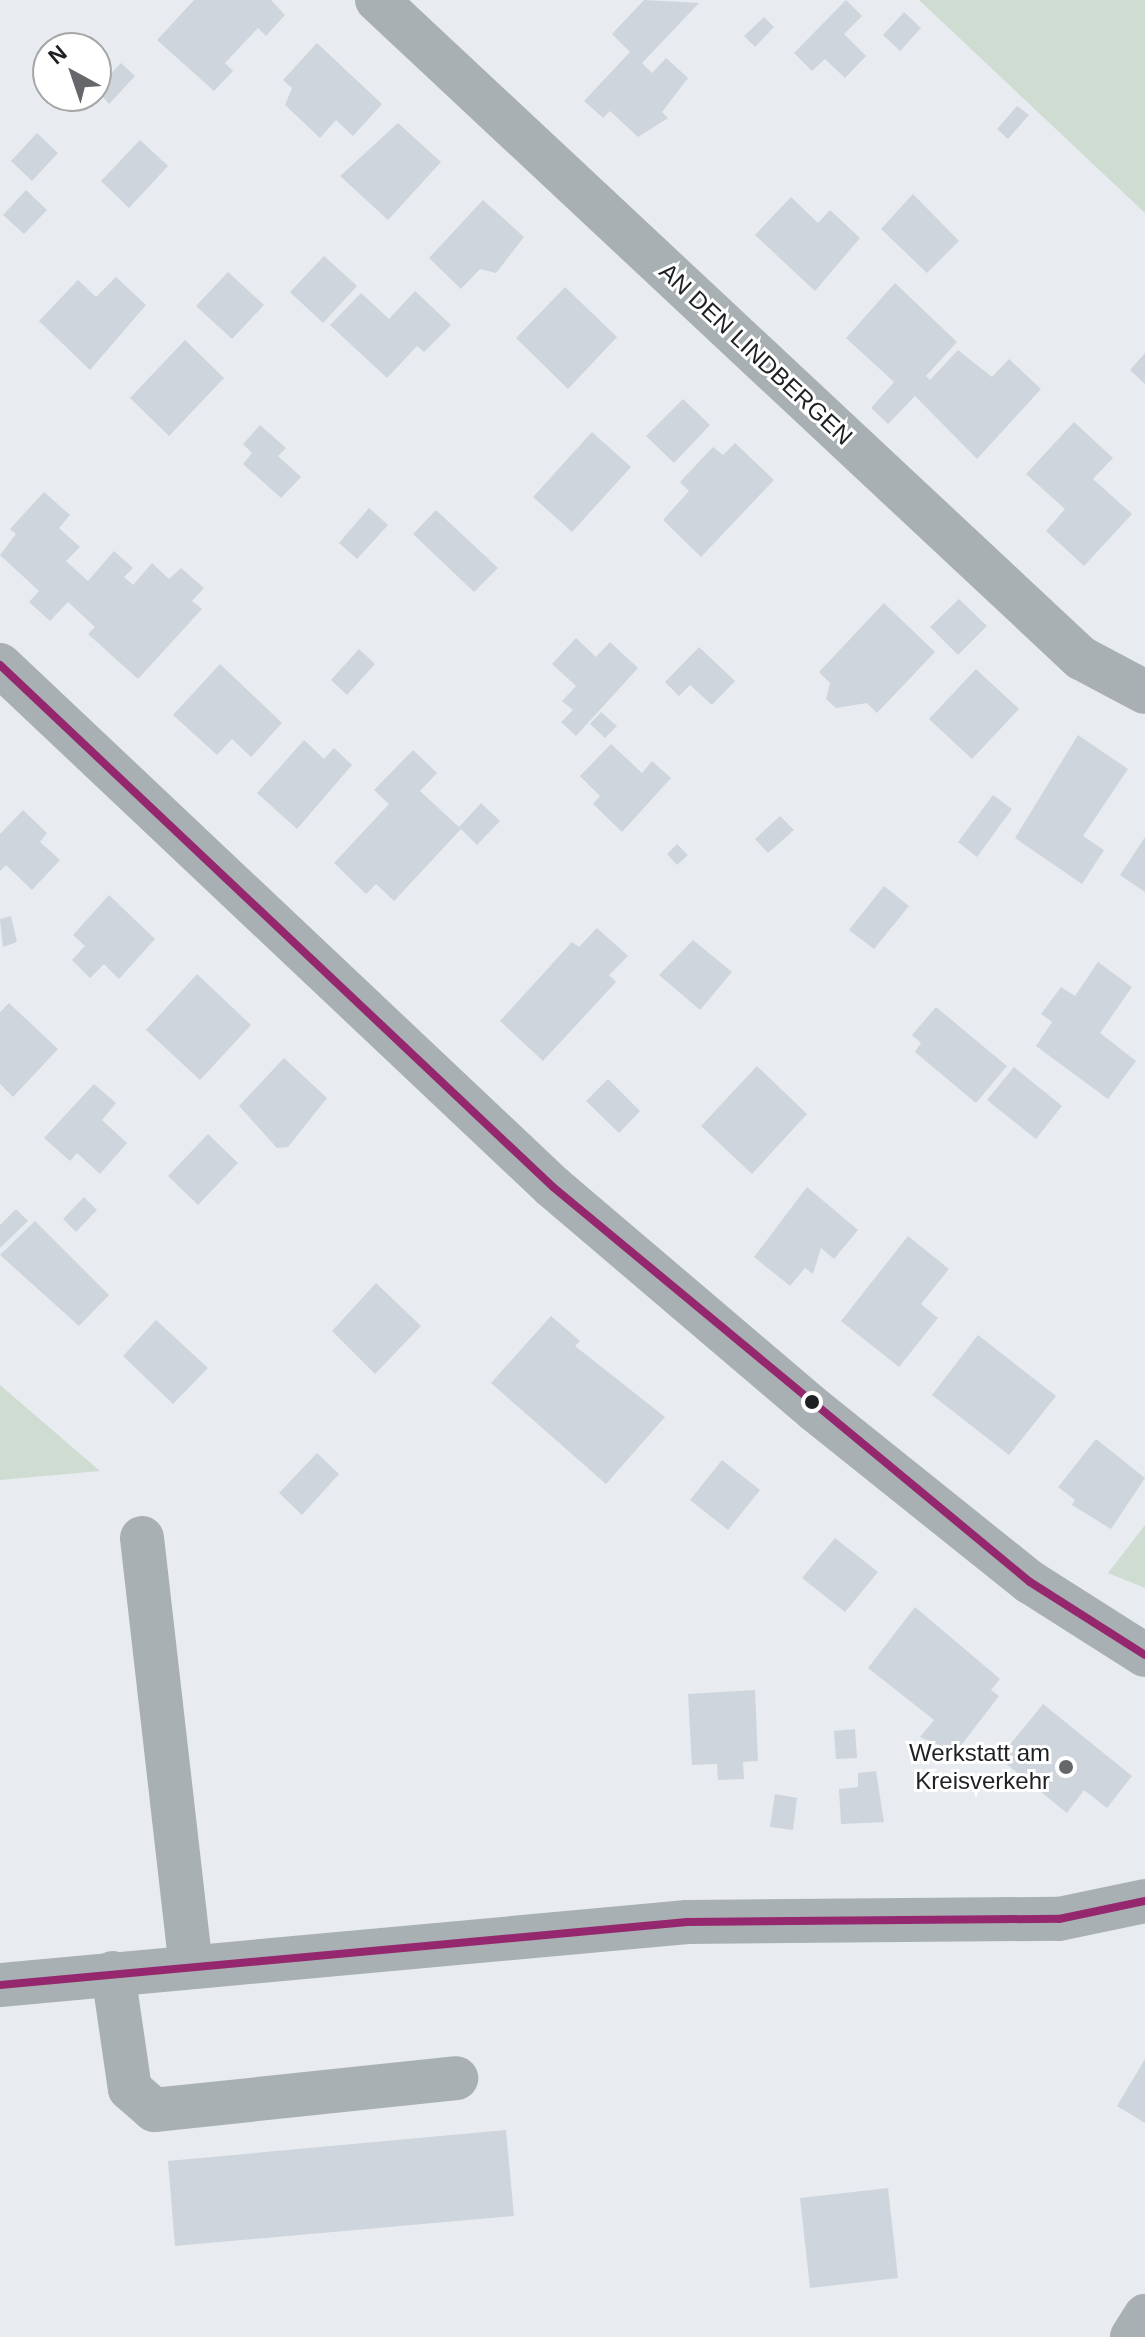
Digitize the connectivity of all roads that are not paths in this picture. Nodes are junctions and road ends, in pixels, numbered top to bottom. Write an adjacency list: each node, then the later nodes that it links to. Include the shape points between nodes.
1 (377, 0): 3 (street, AN DEN LINDBERGEN, via 1081,658)
2 (0, 665): 5 (street, via 565,1197 1030,1582)
3 (1145, 692)
4 (142, 1538): 7 (street)
5 (1145, 1655)
6 (1145, 1901): 7 (street, via 1059,1919 687,1922)
7 (191, 1966): 8 (street)
8 (113, 1973): 9 (street); 10 (street, via 130,2089 154,2110)
9 (0, 1985)
10 (456, 2078)
11 (1145, 2316): 12 (street)
12 (1132, 2337)

